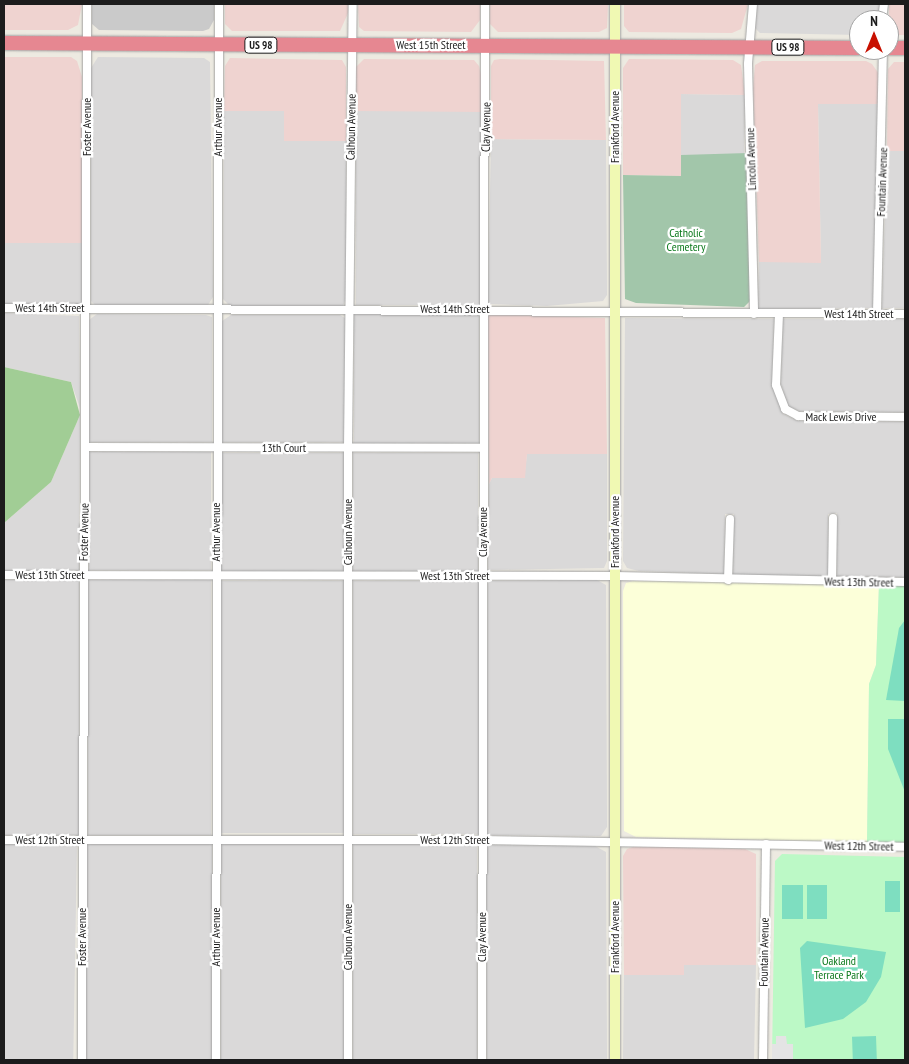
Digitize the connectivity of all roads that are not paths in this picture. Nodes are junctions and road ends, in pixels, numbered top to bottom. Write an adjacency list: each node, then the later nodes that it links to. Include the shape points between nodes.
1 (87, 4): 8 (street, Foster Avenue)
2 (219, 4): 9 (street, Arthur Avenue)
3 (353, 4): 10 (street, Calhoun Avenue)
4 (485, 4): 11 (street, Clay Avenue)
5 (615, 4): 12 (main road, Frankford Avenue)
6 (753, 4): 13 (street, Lincoln Avenue)
7 (4, 43): 8 (highway, West 15th Street / US 98)
8 (87, 44): 9 (highway, West 15th Street / US 98); 17 (street, Foster Avenue)
9 (218, 44): 10 (highway, West 15th Street / US 98); 19 (street, Arthur Avenue)
10 (352, 45): 11 (highway, West 15th Street / US 98); 20 (street, Calhoun Avenue)
11 (485, 46): 12 (highway, West 15th Street / US 98); 18 (street, Clay Avenue)
12 (615, 46): 13 (highway, West 15th Street / US 98); 21 (main road, Frankford Avenue)
13 (748, 47): 14 (highway, West 15th Street / US 98); 23 (street, Lincoln Avenue)
14 (849, 48)
15 (883, 60): 22 (street, Fountain Avenue)
16 (4, 308): 17 (street, West 14th Street)
17 (85, 308): 19 (street, West 14th Street); 27 (street, Foster Avenue)
18 (483, 309): 20 (street, West 14th Street); 21 (street, West 14th Street); 30 (street, Clay Avenue)
19 (217, 310): 20 (street, West 14th Street); 28 (street, Arthur Avenue)
20 (349, 310): 29 (street, Calhoun Avenue)
21 (615, 311): 23 (street, West 14th Street); 38 (main road, Frankford Avenue)
22 (878, 313): 24 (street, West 14th Street); 25 (street, West 14th Street)
23 (754, 314): 24 (street, West 14th Street)
24 (779, 314): 26 (street, Mack Lewis Drive, via 776,385 785,410 798,416)
25 (905, 314)
26 (905, 417)
27 (84, 448): 28 (street, 13th Court); 33 (street, Foster Avenue)
28 (216, 448): 29 (street, 13th Court); 35 (street, Arthur Avenue)
29 (348, 448): 30 (street, 13th Court); 36 (street, Calhoun Avenue)
30 (483, 448): 37 (street, Clay Avenue)
31 (833, 518): 40 (street)
32 (730, 519): 39 (street)
33 (83, 575): 34 (street, West 13th Street); 35 (street, West 13th Street); 45 (street, Foster Avenue)
34 (4, 576)
35 (216, 576): 36 (street, West 13th Street); 42 (street, Arthur Avenue)
36 (348, 576): 37 (street, West 13th Street); 43 (street, Calhoun Avenue)
37 (483, 576): 38 (street, West 13th Street); 46 (street, Clay Avenue)
38 (615, 576): 39 (street, West 13th Street); 47 (main road, Frankford Avenue)
39 (728, 580): 40 (street, West 13th Street)
40 (832, 581): 41 (street, West 13th Street)
41 (905, 582)
42 (217, 838): 43 (street, West 12th Street); 45 (street, West 12th Street); 51 (street, Arthur Avenue)
43 (348, 839): 46 (street, West 12th Street); 52 (street, Calhoun Avenue)
44 (4, 840): 45 (street, West 12th Street)
45 (82, 840): 50 (street, Foster Avenue)
46 (481, 840): 47 (street, West 12th Street); 53 (street, Clay Avenue)
47 (615, 842): 48 (street, West 12th Street); 54 (main road, Frankford Avenue)
48 (766, 844): 49 (street, West 12th Street); 55 (street, Fountain Avenue)
49 (905, 847)
50 (82, 1060)
51 (216, 1060)
52 (348, 1060)
53 (482, 1060)
54 (615, 1060)
55 (763, 1060)

